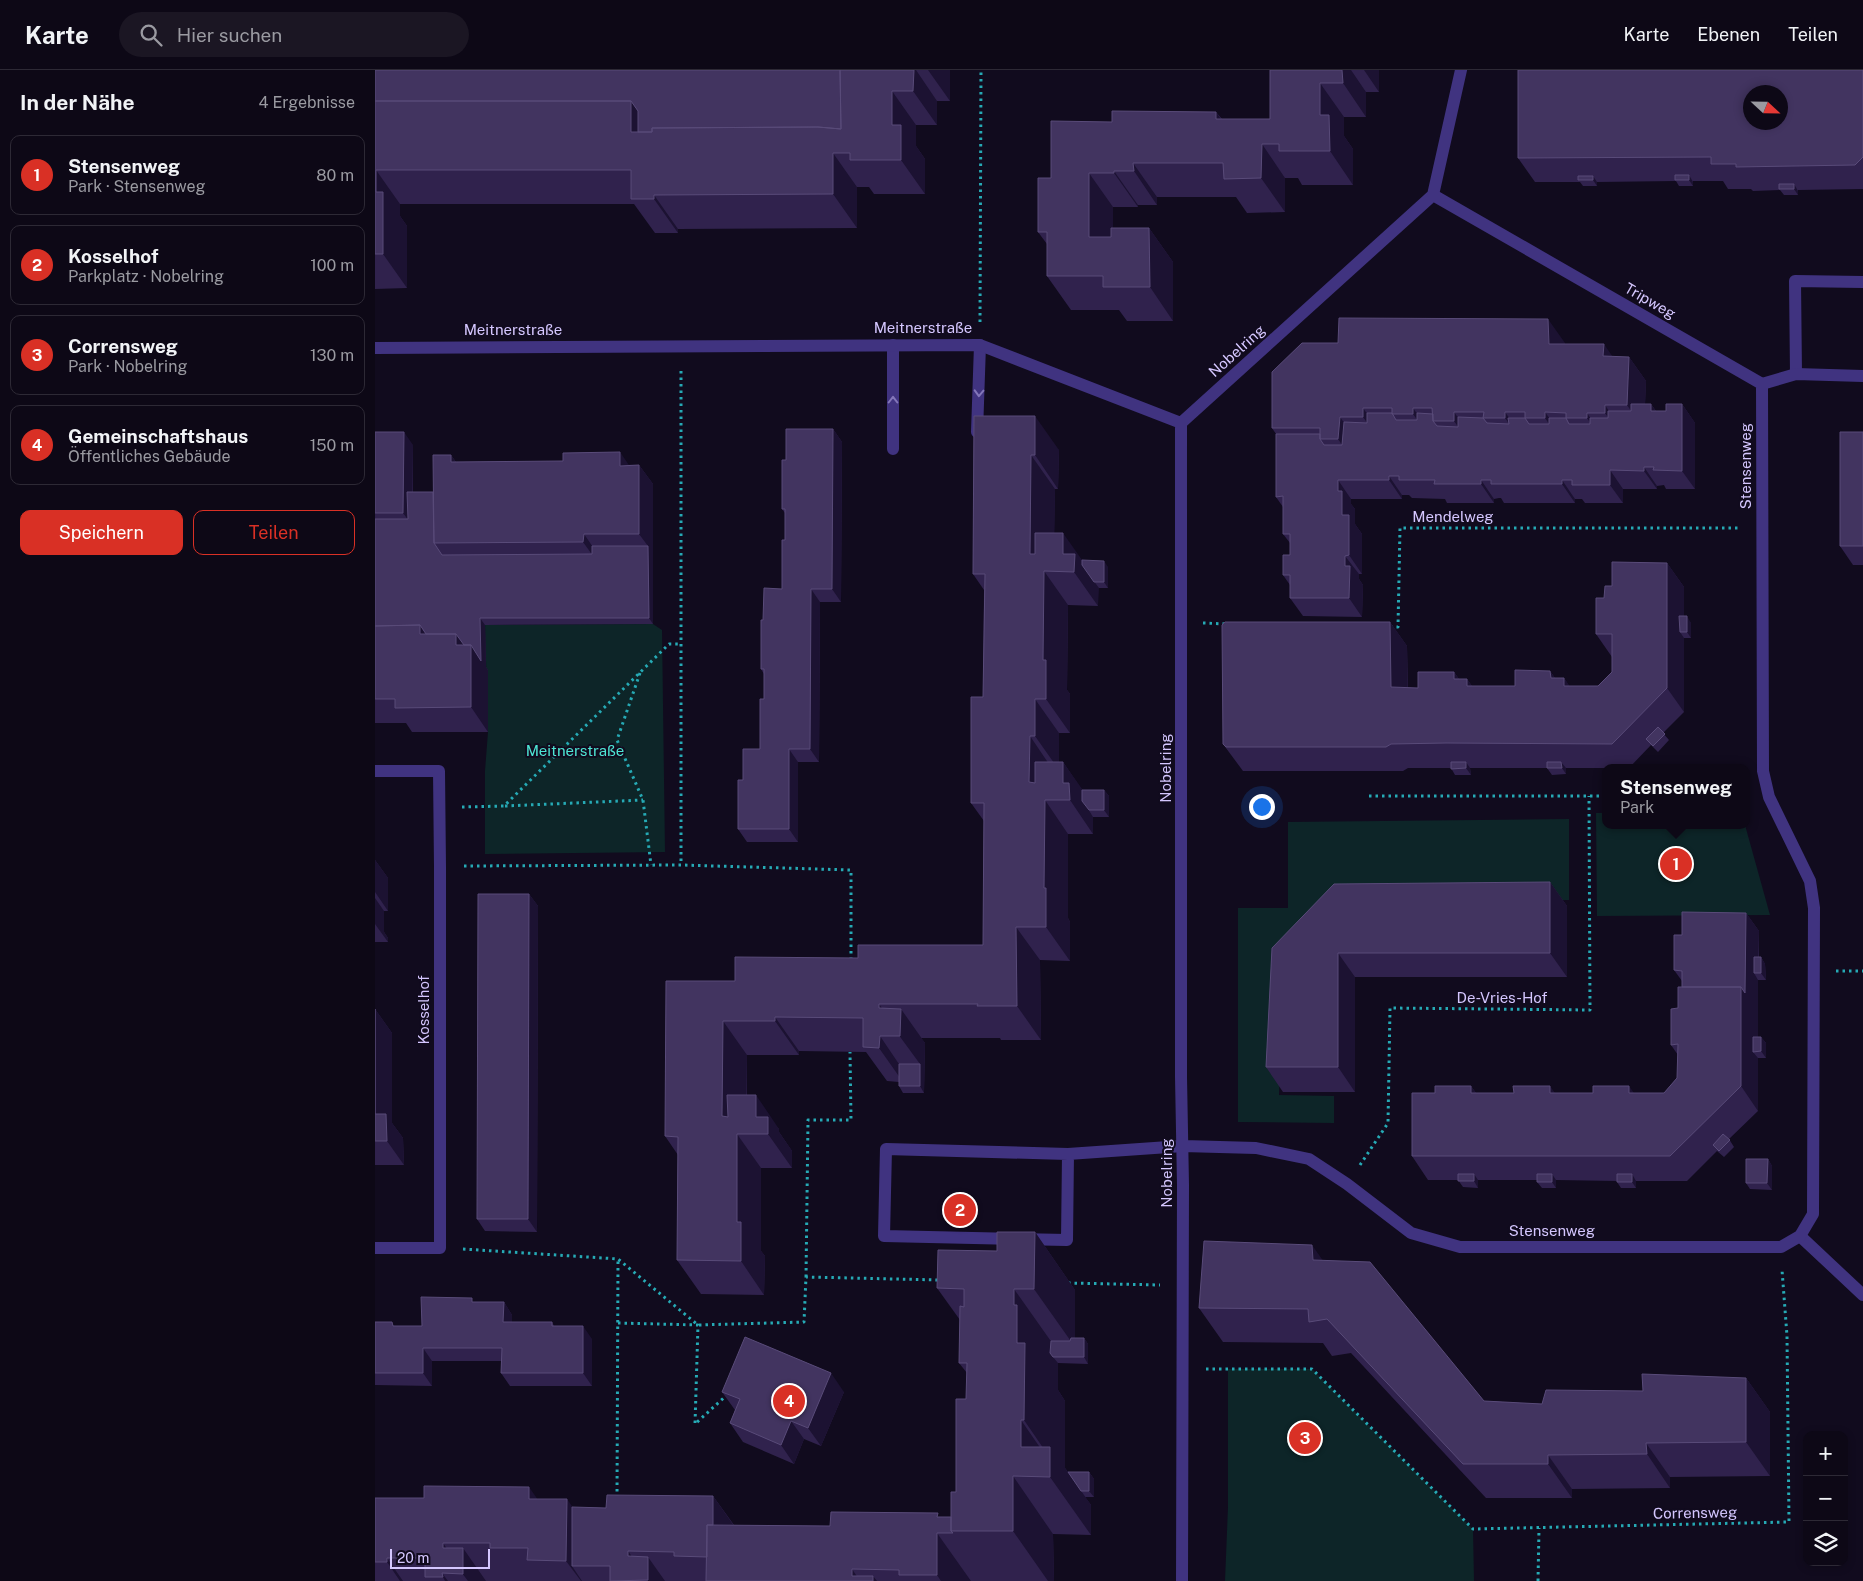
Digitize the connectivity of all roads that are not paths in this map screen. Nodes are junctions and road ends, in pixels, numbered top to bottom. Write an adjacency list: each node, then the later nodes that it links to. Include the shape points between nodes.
1 (1461, 70): 2 (street)
2 (1433, 195): 9 (street, Tripweg); 10 (street, Nobelring)
3 (1863, 282): 7 (street, via 1795,282)
4 (893, 345): 5 (street, Meitnerstraße); 6 (street, Meitnerstraße); 11 (street, one-way to 4)
5 (981, 345): 10 (street, Meitnerstraße); 12 (street, one-way to 12)
6 (375, 348)
7 (1796, 374): 8 (street); 9 (street)
8 (1863, 376)
9 (1762, 384): 16 (street, Stensenweg, via 1763,771 1769,797 1810,881 1814,908 1813,1214)
10 (1181, 423): 14 (street, Nobelring)
11 (893, 449)
12 (977, 449)
13 (375, 771): 17 (street, Kosselhof, via 439,771 440,866 440,1248)
14 (1183, 1146): 15 (street); 16 (street, Stensenweg, via 1255,1148 1309,1159 1411,1233 1460,1247 1781,1247); 19 (street, Nobelring)
15 (1068, 1154): 15 (street, via 886,1149 884,1236 1067,1240)
16 (1801, 1236): 18 (street)
17 (375, 1248)
18 (1863, 1296)
19 (1182, 1581)

